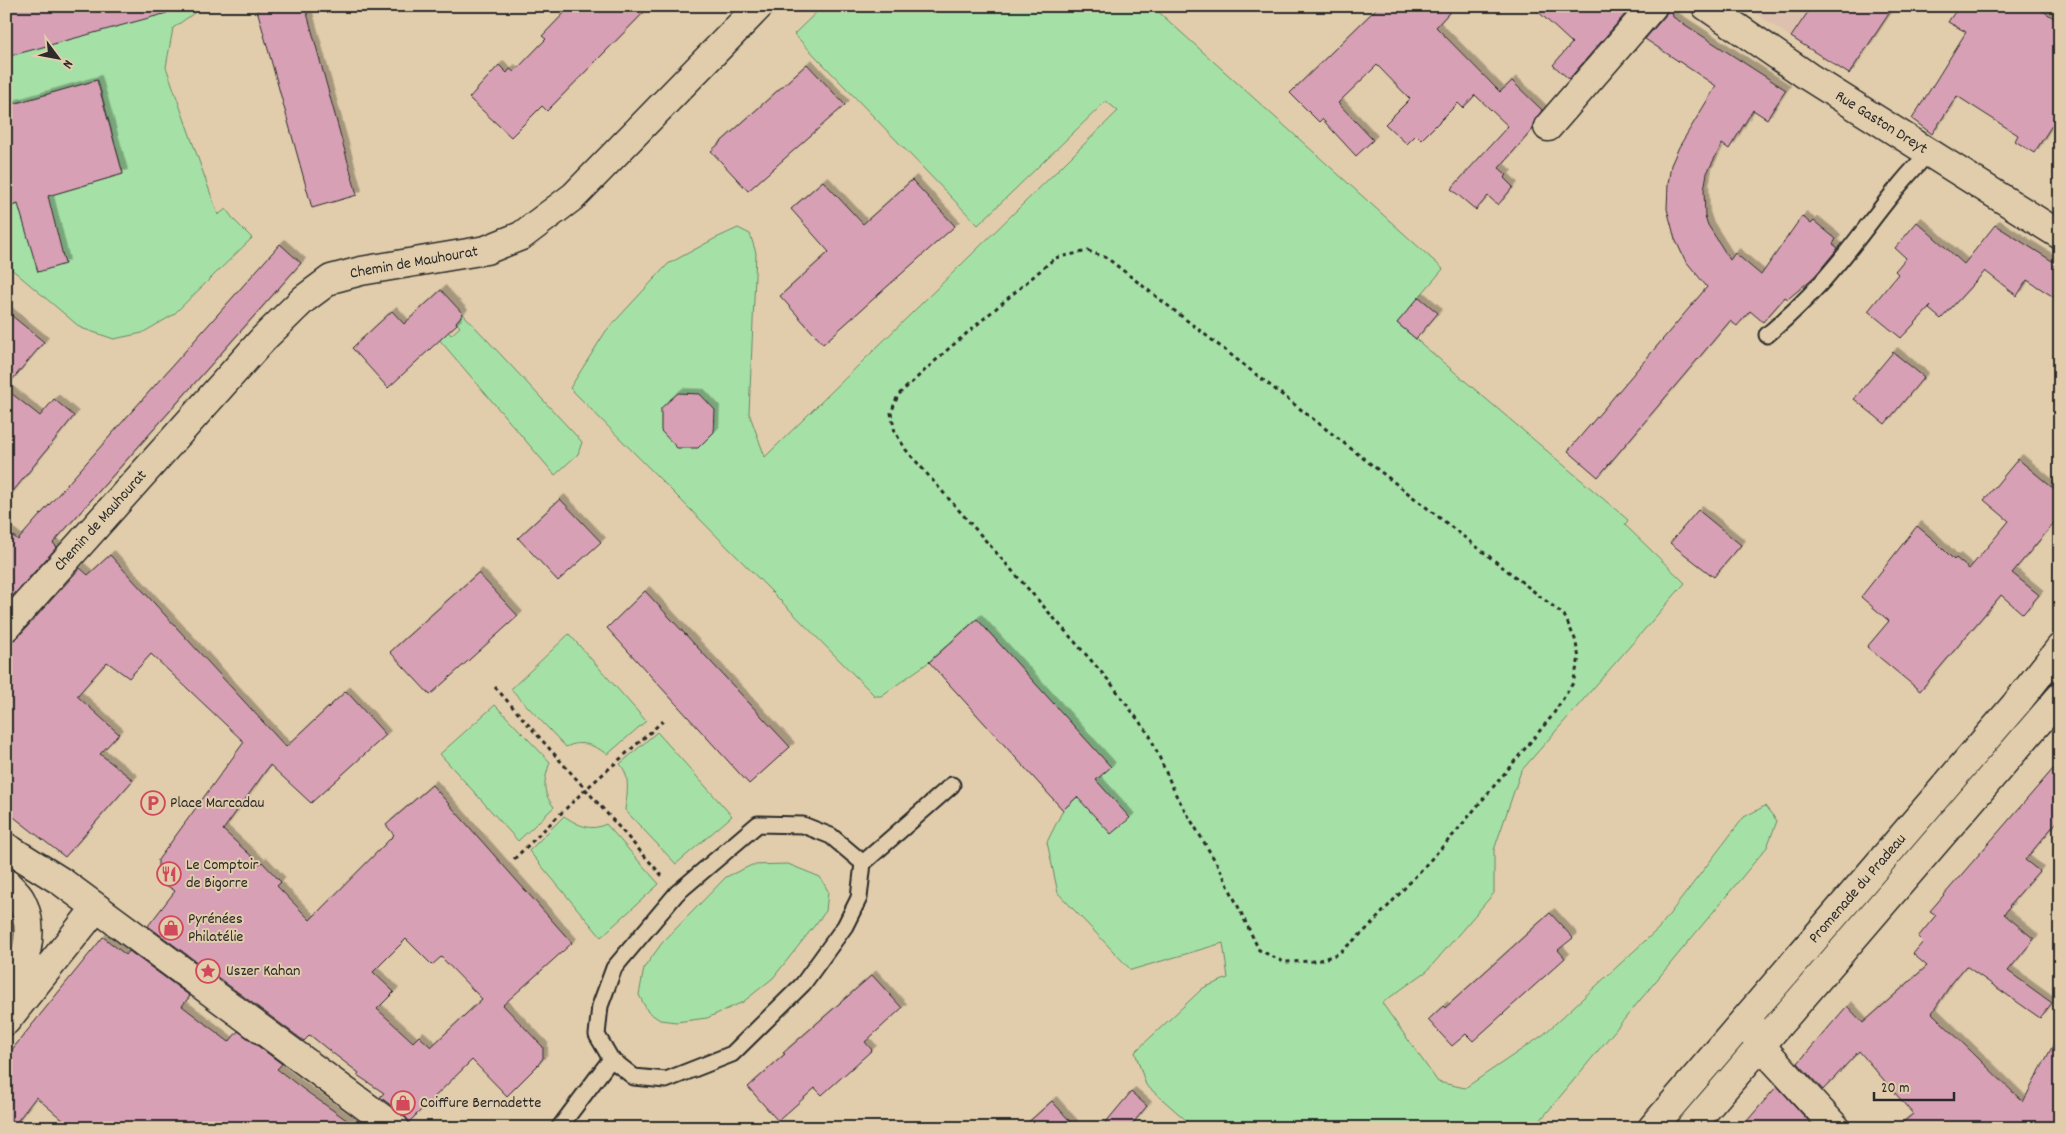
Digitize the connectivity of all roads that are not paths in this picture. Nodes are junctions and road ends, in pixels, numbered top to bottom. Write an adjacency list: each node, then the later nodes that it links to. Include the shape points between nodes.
1 (759, 6): 8 (street, Chemin de Mauhourat, via 574,196 521,236 486,250 331,279 304,299 264,338)
2 (1653, 6): 4 (street)
3 (1706, 6): 5 (street, Rue Gaston Dreyt, via 1809,78)
4 (1548, 127)
5 (1929, 153): 6 (street, Rue Gaston Dreyt); 7 (lane, via 1911,171 1839,263 1794,313)
6 (2060, 235)
7 (1767, 335)
8 (6, 627)
9 (2060, 648): 17 (street, Promenade du Pradeau)
10 (2060, 697): 19 (street, Promenade du Pradeau)
11 (952, 785): 13 (lane)
12 (6, 847): 15 (street)
13 (863, 863): 20 (lane, via 859,898 845,926 804,984 732,1054 666,1080 634,1077); 20 (lane, via 831,836 803,825 758,824 677,893 614,968 600,1006 597,1036)
14 (6, 883): 16 (street, via 20,898 26,912 29,937 23,962)
15 (96, 908): 18 (street); 21 (street)
16 (6, 995)
17 (1757, 1007): 19 (street, via 1751,1030); 23 (street, Promenade du Pradeau)
18 (6, 1021)
19 (1761, 1046): 24 (street, Promenade du Pradeau); 25 (street)
20 (611, 1059): 22 (lane)
21 (395, 1128)
22 (559, 1128)
23 (1652, 1128)
24 (1690, 1128)
25 (1836, 1128)

